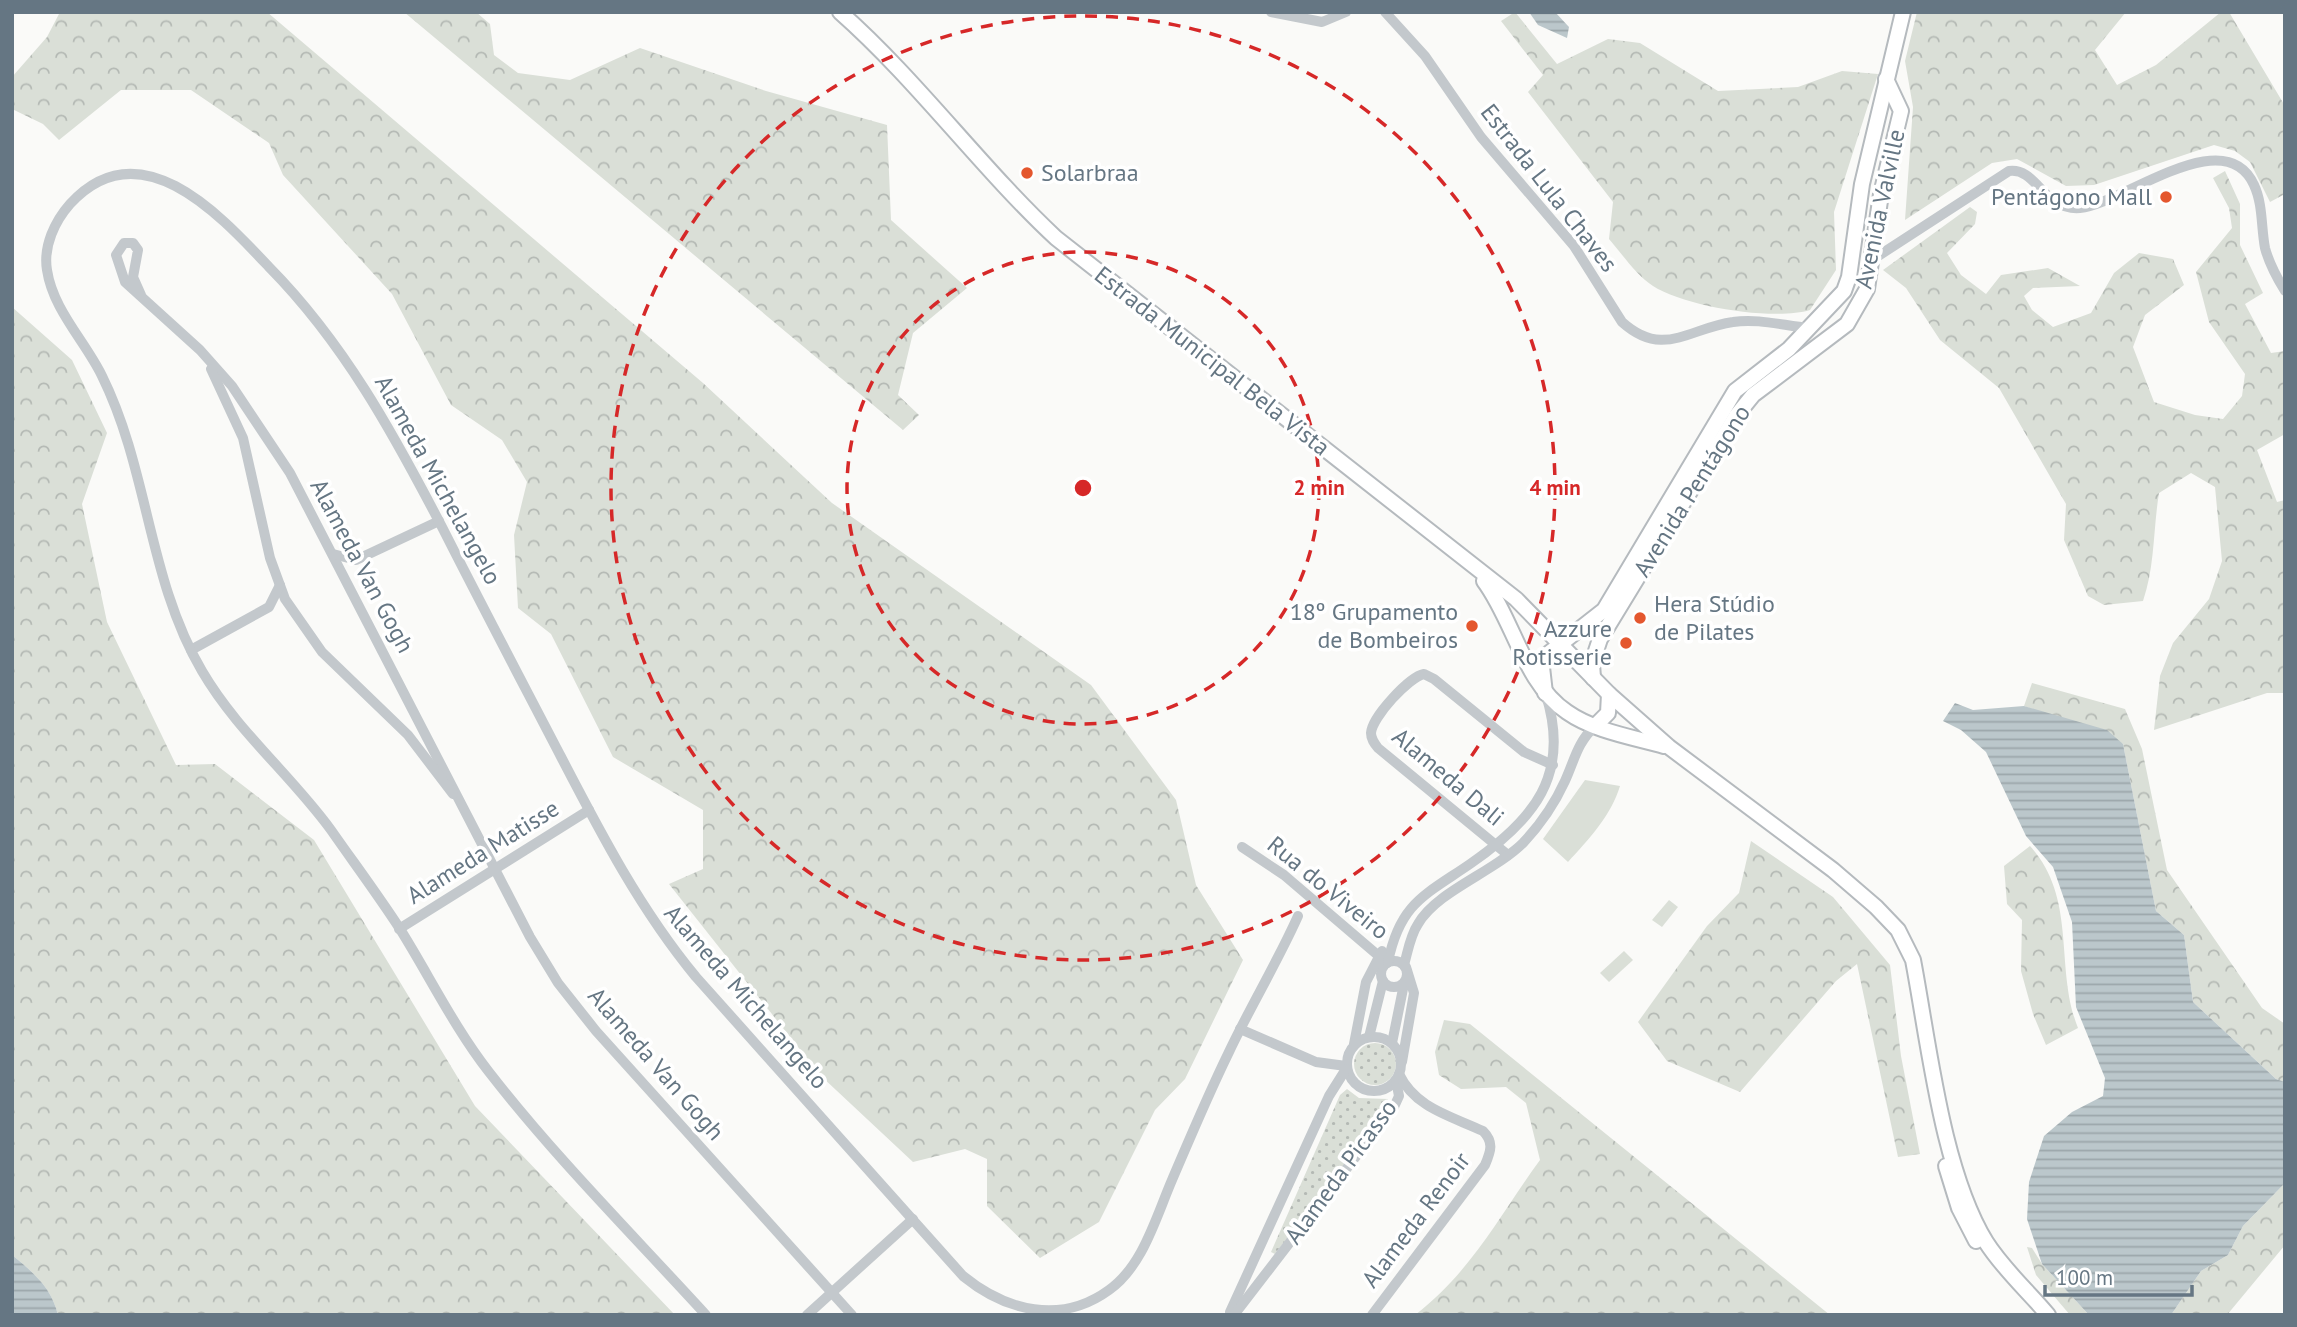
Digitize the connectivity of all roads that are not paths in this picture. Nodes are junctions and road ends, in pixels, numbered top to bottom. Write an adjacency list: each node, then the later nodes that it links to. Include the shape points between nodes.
1 (840, 12): 24 (main road, Estrada Municipal Bela Vista, via 1056,238)
2 (1271, 12): 3 (street, via 1322,22)
3 (1346, 12)
4 (1385, 12): 15 (street, Estrada Lula Chaves, via 1424,56 1481,137 1574,246 1622,323 1655,341 1732,322)
5 (1903, 12): 6 (main road, Avenida Valville)
6 (1886, 79): 7 (main road, Avenida Valville); 8 (main road, Avenida Valville, via 1900,111)
7 (1872, 139): 8 (main road, via 1888,143); 10 (main road, Avenida Valville)
8 (1890, 157): 9 (main road, Avenida Valville)
9 (1872, 260): 11 (main road, Avenida Valville); 12 (street, via 2009,171 2025,173 2056,204 2081,208 2185,166 2213,160 2233,164 2254,184 2266,251)
10 (1847, 284): 11 (main road, via 1862,277); 14 (main road, via 1850,302); 16 (main road, Avenida Pentágono)
11 (1868, 285): 14 (main road, Avenida Valville)
12 (2285, 291)
13 (141, 295): 18 (street, Alameda Van Gogh)
14 (1861, 301): 31 (main road, Avenida Pentágono, via 1847,324 1754,396 1736,416 1600,639 1592,663)
15 (1785, 327): 16 (street, Estrada Lula Chaves); 17 (street, via 1791,335)
16 (1809, 328): 17 (main road, Avenida Pentágono)
17 (1789, 349): 29 (main road, Avenida Pentágono, via 1735,391 1604,610)
18 (200, 350): 19 (street, Alameda Van Gogh); 20 (street, Alameda Van Gogh)
19 (257, 421): 20 (street); 22 (street, Alameda Van Gogh)
20 (240, 430): 26 (street, Alameda Van Gogh)
21 (439, 521): 23 (street); 30 (street, Alameda Michelangelo, via 396,437 353,369 269,266 197,199 167,180 131,174 99,181 74,200 56,223 49,239 47,271 58,304 92,357 119,412 141,483 163,582); 39 (street, Alameda Michelangelo)
22 (332, 554): 23 (street); 25 (street, Alameda Van Gogh)
23 (356, 560): 25 (street)
24 (1472, 564): 29 (main road, Estrada Municipal Bela Vista); 32 (main road, Alameda Picasso, via 1507,615)
25 (348, 582): 34 (street, Alameda Van Gogh)
26 (280, 585): 27 (street); 28 (street, Alameda Van Gogh)
27 (269, 607): 28 (street); 30 (street)
28 (292, 610): 36 (street, Alameda Van Gogh, via 322,652)
29 (1560, 642): 31 (main road, Estrada Municipal Bela Vista); 32 (main road, via 1542,661)
30 (191, 650): 47 (street, Alameda Michelangelo, via 215,692 311,804)
31 (1593, 678): 33 (main road, Estrada Municipal Bela Vista)
32 (1545, 693): 35 (main road, Alameda Picasso, via 1566,712); 38 (street, Alameda Picasso, via 1555,727)
33 (1609, 694): 35 (main road, via 1608,713); 37 (main road, Estrada Municipal Bela Vista)
34 (421, 726): 36 (street); 40 (street, Alameda Van Gogh)
35 (1595, 726): 37 (main road, Alameda Picasso); 44 (street, via 1576,748 1550,808)
36 (408, 735): 40 (street, Alameda Van Gogh)
37 (1669, 747): 43 (main road, Estrada Municipal Bela Vista)
38 (1553, 765): 41 (street, Alameda Picasso, via 1533,808); 41 (street, Alameda Dali, via 1524,752 1429,675 1406,683 1373,725 1371,737 1378,748)
39 (589, 810): 45 (street, Alameda Matisse); 58 (street, Alameda Michelangelo, via 673,950)
40 (468, 813): 45 (street, Alameda Van Gogh)
41 (1495, 845): 44 (street, Alameda Dali); 48 (street, Alameda Picasso, via 1423,895 1393,938)
42 (1242, 847): 48 (street, Rua do Viveiro, via 1284,875)
43 (1799, 848): 68 (main road, Estrada Municipal Bela Vista, via 1895,941 1905,967 1923,1069 1959,1208 1992,1266); 69 (main road, Estrada Municipal Bela Vista, via 1876,907 1906,943 1966,1198 1987,1244)
44 (1508, 855): 49 (street, via 1424,915 1413,933)
45 (496, 869): 47 (street, Alameda Matisse); 61 (street, Alameda Van Gogh, via 536,947 577,1008)
46 (1298, 916): 52 (street, Alameda Michelangelo)
47 (399, 929): 62 (street, Alameda Michelangelo, via 458,1030 490,1074)
48 (1384, 960): 49 (street); 50 (street); 55 (street, Alameda Picasso, via 1366,982)
49 (1405, 965): 51 (street, via 1408,975); 57 (street, Alameda Picasso, via 1415,993)
50 (1383, 981): 51 (street, via 1393,987); 53 (street)
51 (1404, 984): 54 (street)
52 (1240, 1029): 56 (street, via 1316,1062); 58 (street, Alameda Michelangelo, via 1133,1264 1093,1300 1047,1311 1013,1307 963,1276)
53 (1369, 1037): 54 (street); 55 (street)
54 (1392, 1043): 57 (street, Alameda Picasso)
55 (1354, 1044): 56 (street, Alameda Picasso)
56 (1346, 1068): 57 (street, Alameda Picasso, via 1350,1079 1364,1090 1380,1091); 59 (street, Alameda Picasso, via 1329,1096)
57 (1399, 1073): 60 (street, Alameda Picasso, via 1396,1104); 67 (street, Alameda Renoir, via 1408,1091 1423,1104 1483,1131 1491,1148 1485,1165)
58 (913, 1219): 61 (street)
59 (1261, 1250): 60 (street, Alameda Picasso, via 1266,1258); 65 (street, Alameda Picasso)
60 (1277, 1261): 66 (street, Alameda Picasso)
61 (831, 1292): 63 (street); 64 (street, Alameda Van Gogh)
62 (706, 1315)
63 (807, 1315)
64 (852, 1315)
65 (1229, 1315)
66 (1234, 1315)
67 (1372, 1315)
68 (2041, 1315)
69 (2048, 1315)

